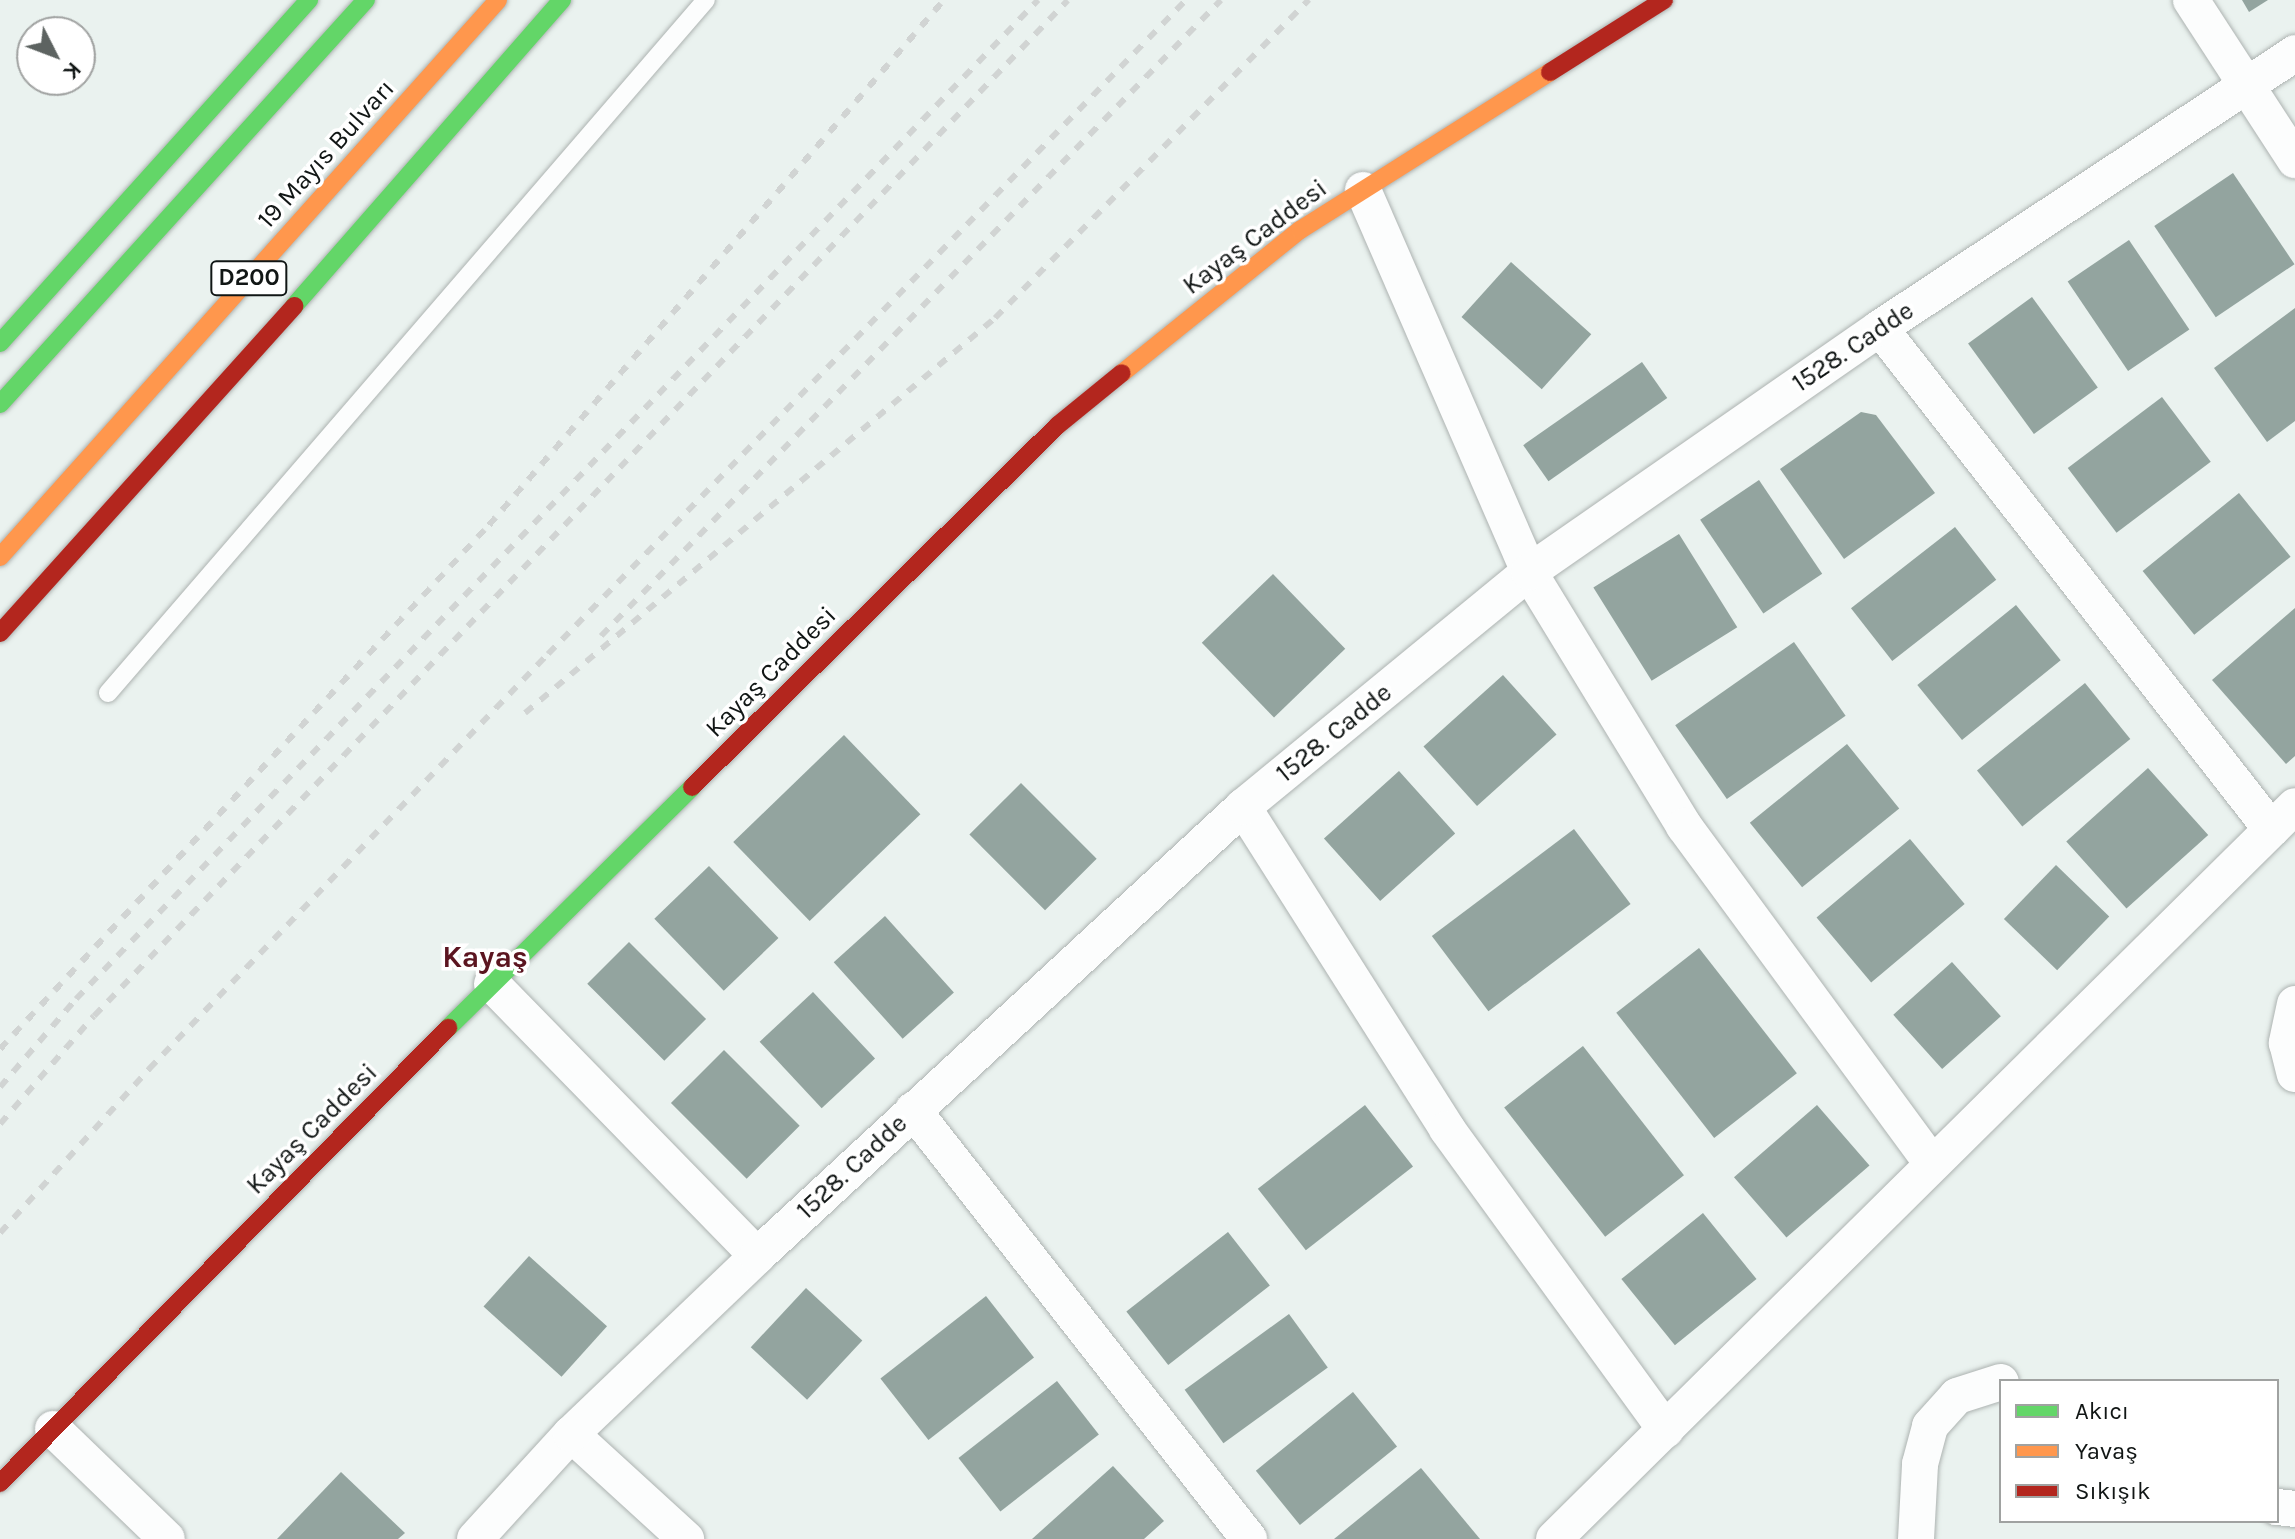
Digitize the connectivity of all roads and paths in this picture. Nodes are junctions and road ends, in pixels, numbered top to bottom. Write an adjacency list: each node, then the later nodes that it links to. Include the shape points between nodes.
1 (309, 0): 13 (main road)
2 (366, 0): 14 (main road)
3 (498, 0): 15 (main road, 19 Mayıs Bulvarı / D200)
4 (562, 0): 17 (main road)
5 (706, 0): 18 (lane)
6 (1664, 0): 11 (main road, Kayaş Caddesi)
7 (2191, 0): 9 (street)
8 (2295, 53): 9 (street, 1528. Cadde)
9 (2246, 86): 10 (street); 12 (street, 1528. Cadde)
10 (2295, 160)
11 (1363, 190): 16 (street); 21 (main road, Kayaş Caddesi, via 1300,230 1058,425)
12 (1880, 328): 16 (street, 1528. Cadde); 20 (street)
13 (0, 343)
14 (0, 404)
15 (0, 557)
16 (1529, 572): 19 (street, 1528. Cadde); 25 (street, via 1684,826)
17 (0, 633)
18 (108, 693)
19 (1243, 807): 24 (street, 1528. Cadde); 29 (street, via 1447,1129)
20 (2283, 817): 25 (street)
21 (492, 984): 26 (street); 28 (main road, Kayaş Caddesi)
22 (2295, 1004): 23 (street, via 2287,1043)
23 (2295, 1074)
24 (913, 1110): 26 (street, 1528. Cadde); 35 (street)
25 (1932, 1164): 29 (street)
26 (757, 1256): 30 (street, 1528. Cadde)
27 (1999, 1383): 37 (street, via 1957,1396 1930,1426 1920,1464)
28 (53, 1429): 31 (main road, Kayaş Caddesi); 32 (street)
29 (1666, 1430): 36 (street)
30 (571, 1434): 33 (street, 1528. Cadde); 34 (street)
31 (0, 1483)
32 (167, 1539)
33 (475, 1539)
34 (686, 1539)
35 (1249, 1539)
36 (1554, 1539)
37 (1916, 1539)

